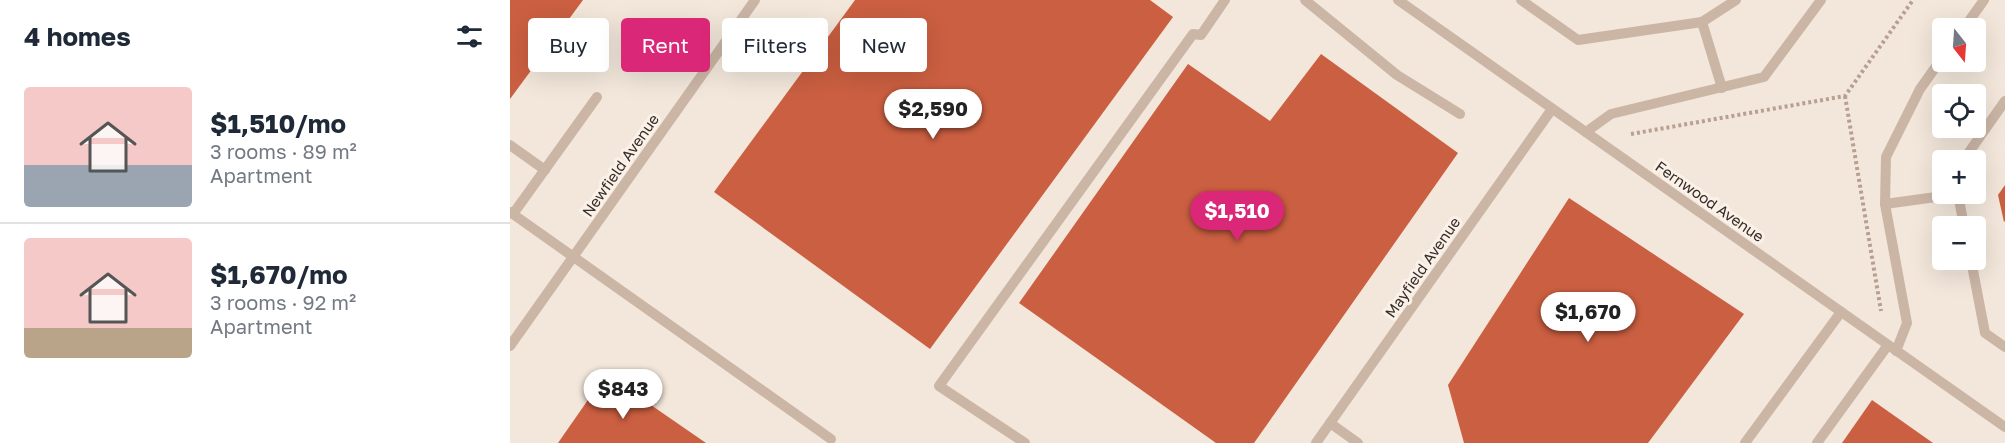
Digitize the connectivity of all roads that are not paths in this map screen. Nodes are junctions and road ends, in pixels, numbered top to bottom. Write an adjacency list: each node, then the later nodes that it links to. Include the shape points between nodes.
1 (755, 0): 24 (lane, Newfield Avenue)
2 (1225, 0): 33 (lane, via 1201,34 1193,34 939,386)
3 (1305, 0): 16 (lane, via 1397,75)
4 (1398, 0): 15 (lane, Fernwood Avenue)
5 (1521, 0): 10 (lane, via 1578,40)
6 (1736, 0): 10 (lane)
7 (1821, 0): 12 (lane, via 1764,77)
8 (1984, 0): 9 (lane)
9 (1971, 18)
10 (1701, 22): 12 (lane)
11 (1932, 72): 22 (lane, via 1886,157)
12 (1722, 88): 17 (lane, via 1611,114)
13 (597, 97): 20 (lane)
14 (2005, 101): 19 (lane)
15 (1552, 109): 17 (lane, Fernwood Avenue); 30 (lane, Mayfield Avenue)
16 (1460, 114)
17 (1586, 132): 26 (lane, Fernwood Avenue)
18 (510, 146): 20 (lane)
19 (1971, 150)
20 (545, 170): 23 (lane)
21 (1932, 198): 22 (lane)
22 (1885, 204): 29 (lane, via 1907,323)
23 (511, 213): 24 (lane)
24 (573, 258): 27 (lane, Newfield Avenue); 32 (lane)
25 (1973, 270): 28 (lane, via 1985,333)
26 (1841, 312): 29 (lane, Fernwood Avenue); 36 (lane)
27 (510, 346)
28 (2005, 347)
29 (1892, 348): 31 (lane, Fernwood Avenue); 37 (lane)
30 (1330, 423): 34 (lane, Mayfield Avenue); 35 (lane)
31 (2005, 427)
32 (831, 439)
33 (1025, 443)
34 (1316, 443)
35 (1358, 443)
36 (1745, 443)
37 (1817, 443)

